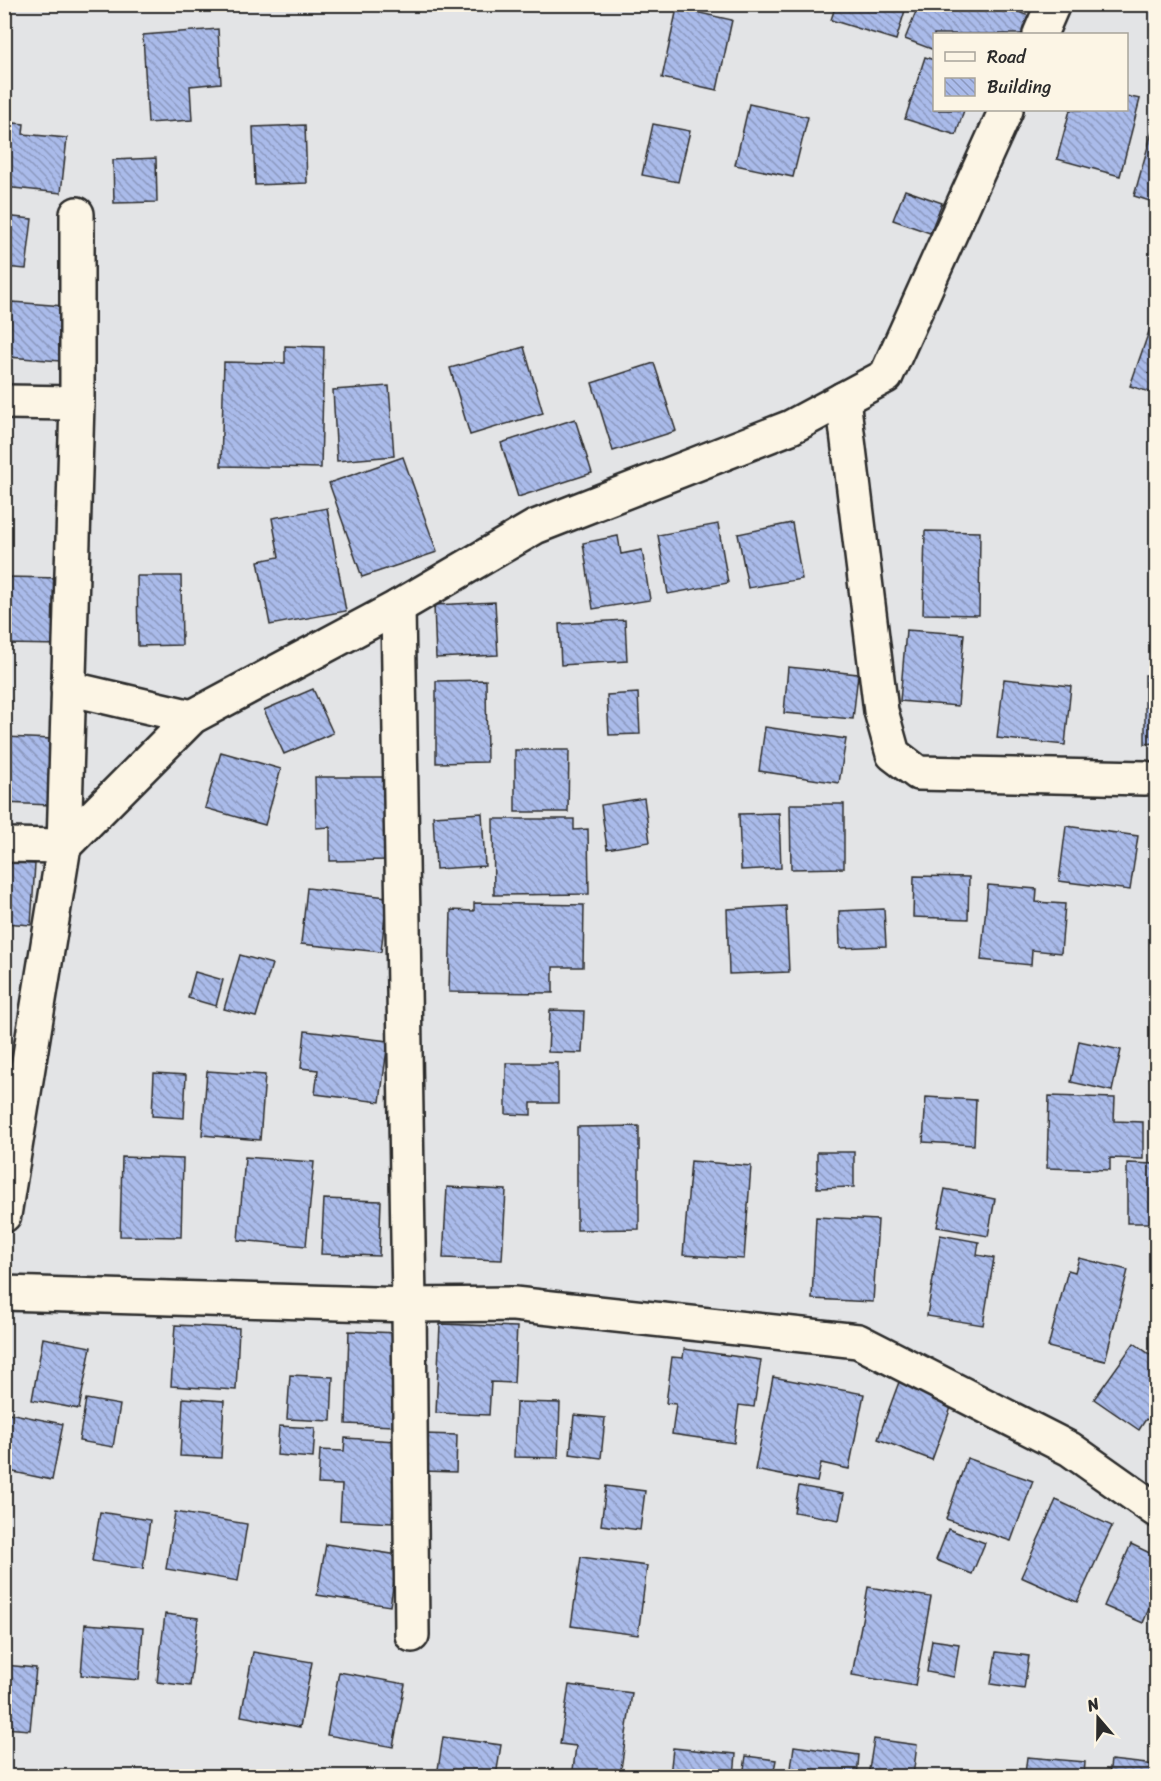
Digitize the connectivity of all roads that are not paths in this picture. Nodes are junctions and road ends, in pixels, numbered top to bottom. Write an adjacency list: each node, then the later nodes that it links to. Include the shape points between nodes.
1 (1053, 4): 2 (street)
2 (1040, 33)
3 (1006, 111): 5 (street, via 886,376)
4 (77, 214): 7 (street)
5 (843, 399): 8 (street, via 791,427 535,527); 11 (street, via 881,711 893,754 918,773)
6 (4, 402): 7 (street)
7 (77, 404): 9 (street)
8 (398, 607): 10 (street); 16 (street)
9 (68, 688): 10 (street); 13 (street)
10 (192, 717): 13 (street)
11 (1145, 778)
12 (4, 845): 13 (street)
13 (64, 846): 14 (street)
14 (4, 1215)
15 (4, 1293): 16 (street)
16 (409, 1305): 17 (street, via 514,1304 858,1341 1070,1449); 18 (street)
17 (1156, 1510)
18 (412, 1635)

